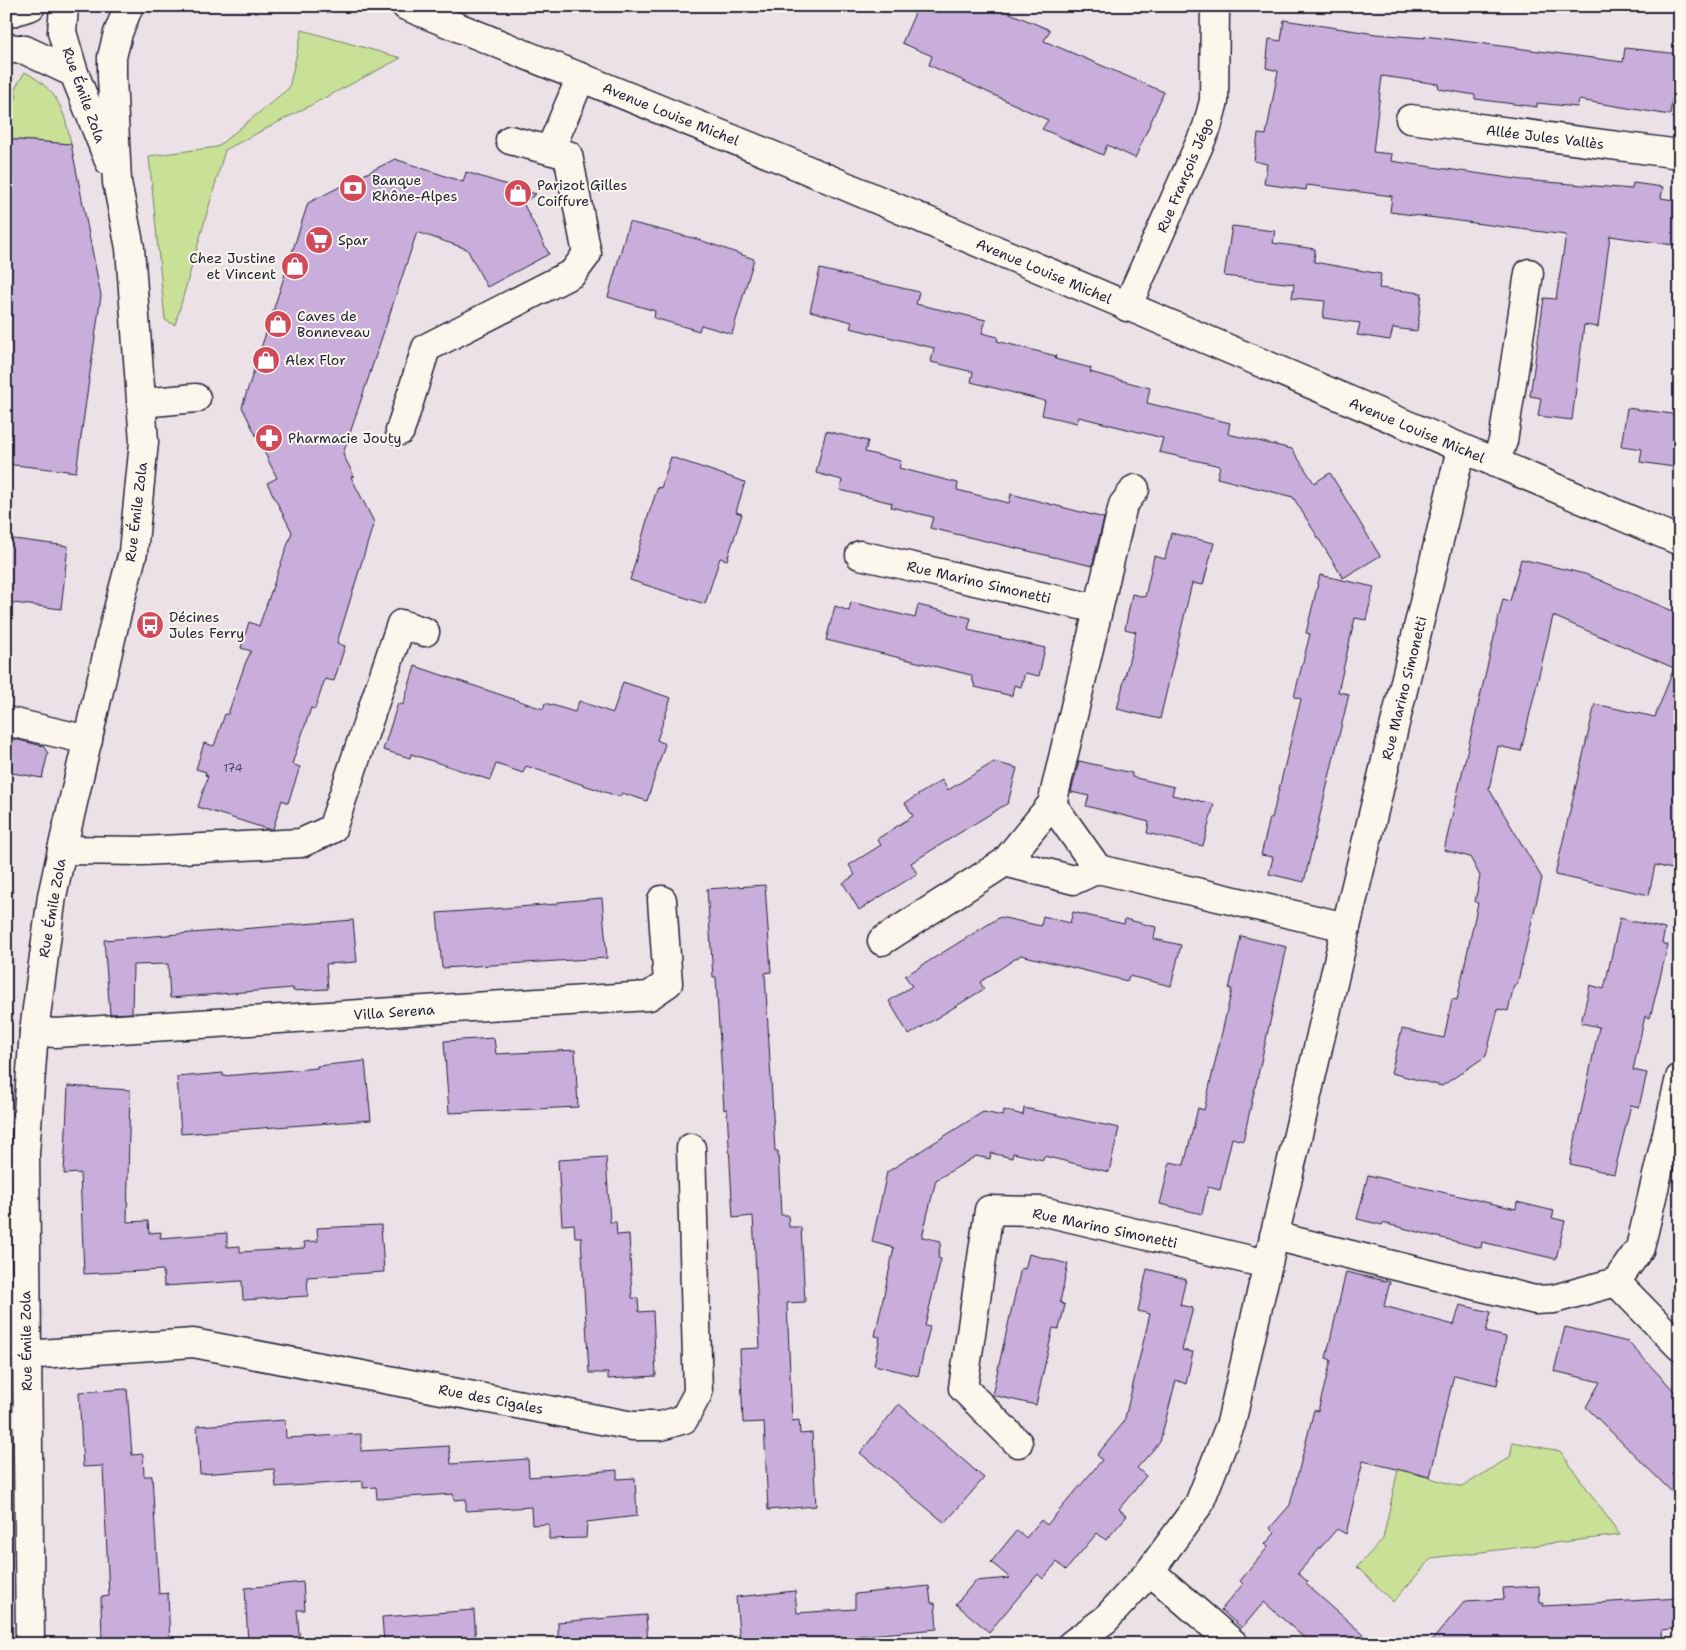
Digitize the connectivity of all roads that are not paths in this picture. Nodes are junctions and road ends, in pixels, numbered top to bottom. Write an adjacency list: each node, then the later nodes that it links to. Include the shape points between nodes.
1 (31, 6): 6 (street)
2 (64, 6): 8 (street, Rue Émile Zola, via 62,32)
3 (129, 6): 14 (street, Rue Émile Zola, via 112,57)
4 (406, 6): 9 (street, Avenue Louise Michel)
5 (1215, 6): 16 (street, Rue François Jégo, via 1214,101 1207,127)
6 (6, 14)
7 (6, 48): 8 (street, via 25,50)
8 (74, 73): 14 (street, Rue Émile Zola)
9 (581, 77): 12 (street); 16 (street, Avenue Louise Michel)
10 (1410, 119): 13 (street, Allée Jules Vallès)
11 (510, 140): 12 (street)
12 (550, 150): 19 (street, via 568,155 587,254 573,273 426,348)
13 (1680, 154)
14 (117, 182): 18 (street, Rue Émile Zola, via 130,248)
15 (1529, 273): 21 (street, via 1504,441)
16 (1128, 307): 20 (street, Avenue Louise Michel)
17 (196, 398): 18 (street)
18 (142, 403): 28 (street, Rue Émile Zola, via 144,442 133,552)
19 (400, 431)
20 (1461, 449): 21 (street, Avenue Louise Michel); 34 (street, Rue Marino Simonetti)
21 (1495, 463): 23 (street, Avenue Louise Michel)
22 (1135, 489): 25 (street, via 1123,505)
23 (1680, 541)
24 (860, 554): 25 (street, Rue Marino Simonetti)
25 (1098, 609): 29 (street)
26 (425, 632): 30 (street, via 401,624 332,829 301,843 142,851)
27 (6, 721): 28 (street)
28 (88, 740): 30 (street, Rue Émile Zola)
29 (1052, 804): 31 (street); 32 (street)
30 (62, 850): 36 (street, Rue Émile Zola, via 52,896)
31 (1005, 862): 32 (street, via 1074,880); 35 (street)
32 (1098, 869): 34 (street)
33 (662, 900): 36 (street, Villa Serena, via 668,982 649,996 56,1033)
34 (1346, 927): 39 (street, Rue Marino Simonetti)
35 (882, 941)
36 (34, 1031): 43 (street, Rue Émile Zola, via 25,1154)
37 (1680, 1078): 41 (street, via 1640,1248)
38 (691, 1148): 43 (street, Rue des Cigales, via 698,1393 684,1419 661,1426 633,1426 193,1343)
39 (1274, 1236): 40 (street, Rue Marino Simonetti); 41 (street, via 1535,1300 1554,1299)
40 (1267, 1264): 44 (street, Rue Marino Simonetti, via 1042,1211 989,1210 963,1388); 45 (street, Rue Marino Simonetti, via 1231,1423 1198,1504)
41 (1616, 1282): 42 (street)
42 (1680, 1346)
43 (26, 1355): 46 (street, Rue Émile Zola)
44 (1018, 1443)
45 (1150, 1571): 47 (street, Rue Marino Simonetti, via 1105,1620); 48 (street)
46 (30, 1644)
47 (1072, 1644)
48 (1234, 1644)

